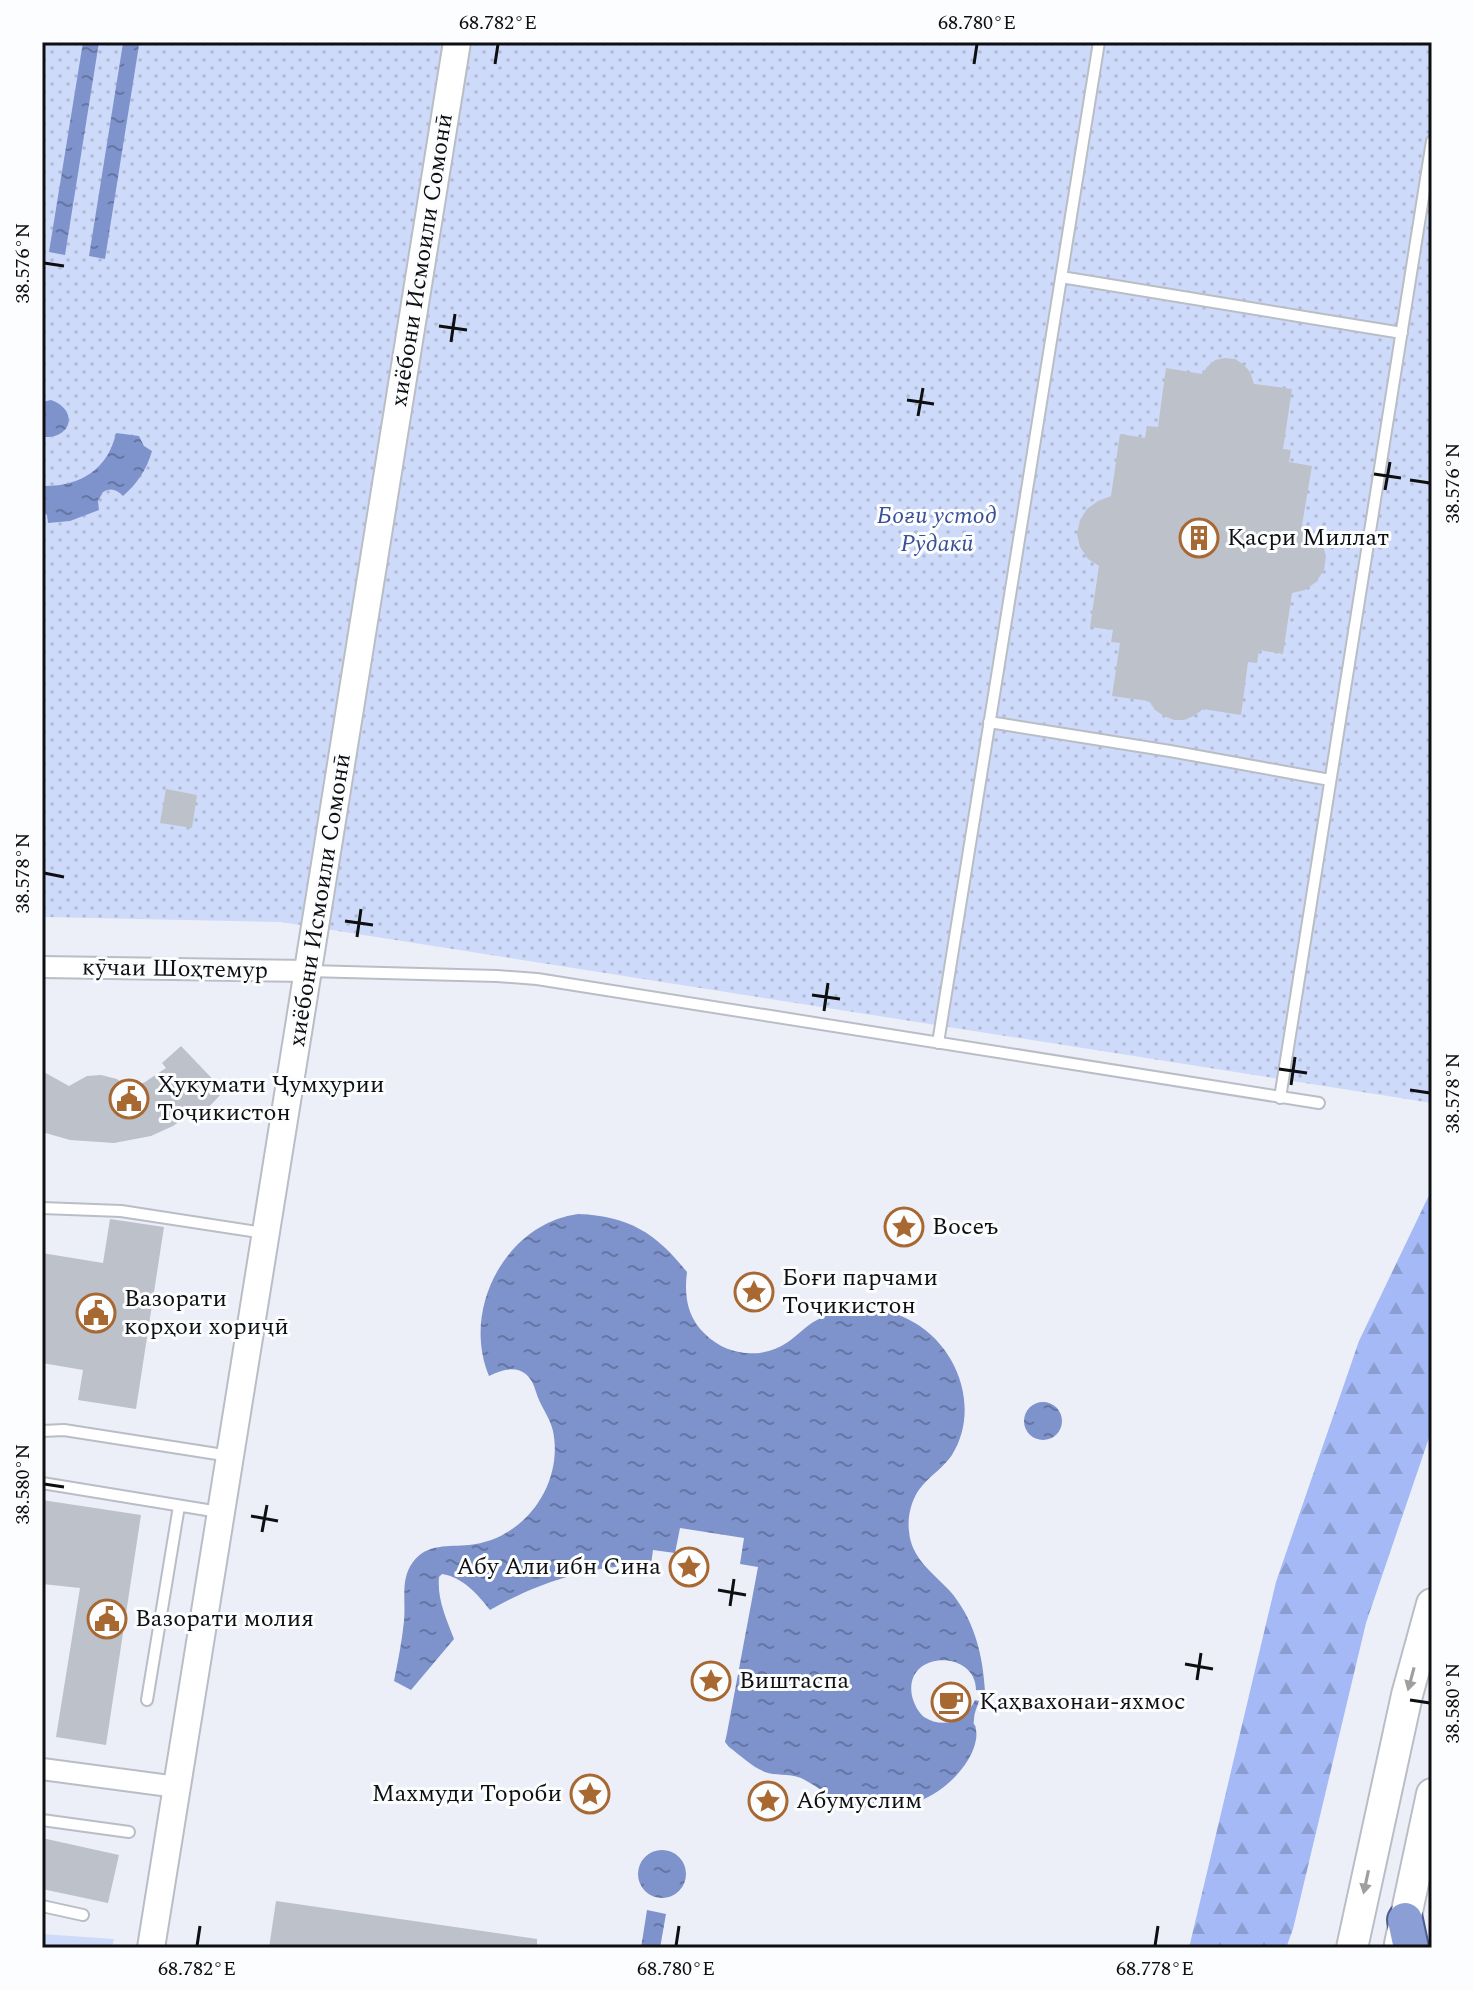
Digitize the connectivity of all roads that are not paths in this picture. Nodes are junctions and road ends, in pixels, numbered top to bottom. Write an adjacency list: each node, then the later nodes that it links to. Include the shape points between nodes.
1 (457, 42): 9 (street, хиёбони Исмоили Сомонӣ)
2 (1099, 42): 4 (lane)
3 (1432, 141): 5 (lane)
4 (1061, 277): 5 (lane); 6 (lane)
5 (1402, 333): 7 (lane)
6 (989, 722): 7 (lane); 10 (lane)
7 (1330, 780): 11 (lane)
8 (42, 967): 9 (street, кӯчаи Шоҳтемур)
9 (308, 971): 10 (lane, via 537,979); 14 (street, хиёбони Исмоили Сомонӣ)
10 (938, 1043): 11 (lane)
11 (1280, 1098): 12 (lane)
12 (1319, 1103)
13 (42, 1208): 14 (lane, via 121,1211)
14 (266, 1234): 16 (street, хиёбони Исмоили Сомонӣ)
15 (42, 1431): 16 (lane)
16 (230, 1456): 19 (street, хиёбони Исмоили Сомонӣ)
17 (42, 1483): 18 (lane)
18 (179, 1506): 19 (lane); 21 (lane)
19 (221, 1512): 23 (street, хиёбони Исмоили Сомонӣ)
20 (1432, 1604): 25 (main road, one-way to 25)
21 (147, 1700)
22 (42, 1769): 23 (street)
23 (177, 1787): 32 (street, хиёбони Исмоили Сомонӣ)
24 (1432, 1794): 27 (main road)
25 (1380, 1815): 27 (main road); 33 (main road, one-way to 33)
26 (42, 1820): 28 (lane)
27 (1425, 1826): 31 (main road)
28 (129, 1832)
29 (42, 1906): 30 (lane)
30 (83, 1915)
31 (1405, 1939)
32 (151, 1948)
33 (1352, 1948)

